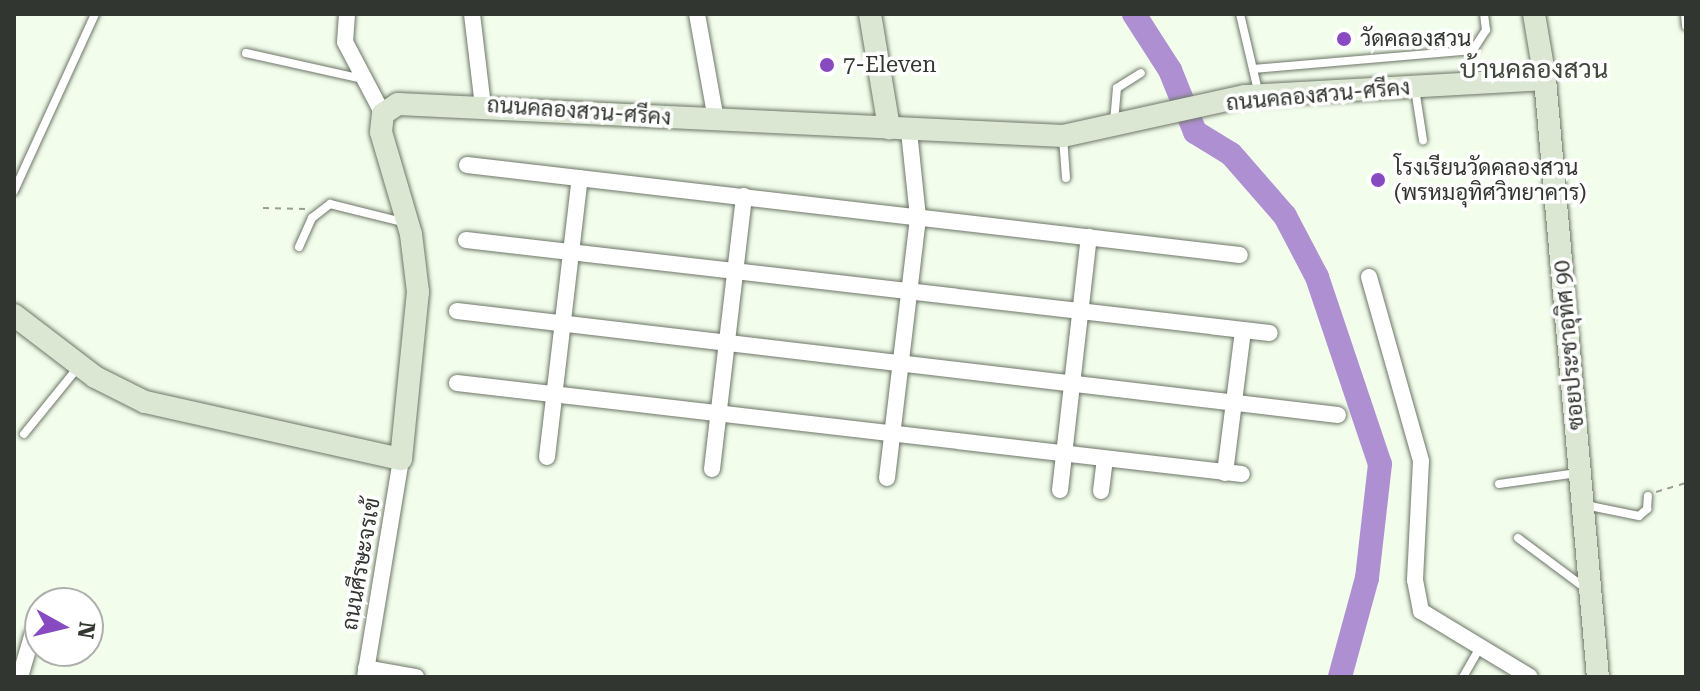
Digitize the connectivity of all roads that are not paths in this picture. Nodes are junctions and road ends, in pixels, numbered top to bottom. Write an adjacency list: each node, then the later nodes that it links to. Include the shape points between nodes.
1 (95, 14): 28 (lane)
2 (347, 14): 14 (street, via 345,42)
3 (472, 14): 18 (street)
4 (697, 14): 20 (street)
5 (870, 14): 22 (street)
6 (1240, 14): 12 (lane)
7 (1484, 14): 12 (lane, via 1486,30 1473,50)
8 (1534, 14): 15 (street, ซอยประชาอุทิศ 90)
9 (1685, 14): 10 (lane)
10 (1686, 26)
11 (246, 53): 14 (lane)
12 (1253, 69): 17 (lane)
13 (1141, 73): 21 (lane, via 1117,88)
14 (362, 79): 19 (street)
15 (1545, 79): 16 (street, ถนนคลองสวน-ศรีคง); 62 (street, ซอยประชาอุทิศ 90)
16 (1415, 86): 17 (street, ถนนคลองสวน-ศรีคง); 24 (lane)
17 (1260, 96): 21 (street, ถนนคลองสวน-ศรีคง)
18 (483, 106): 19 (street, ถนนคลองสวน-ศรีคง, via 398,104); 20 (street, ถนนคลองสวน-ศรีคง)
19 (383, 114): 31 (street, via 384,144)
20 (716, 120): 22 (street, ถนนคลองสวน-ศรีคง)
21 (1114, 127): 23 (street, ถนนคลองสวน-ศรีคง)
22 (899, 130): 23 (street, ถนนคลองสวน-ศรีคง); 30 (street)
23 (1063, 136): 27 (lane)
24 (1423, 140)
25 (467, 165): 26 (street)
26 (580, 178): 29 (street); 35 (street)
27 (1066, 178)
28 (14, 191)
29 (744, 196): 30 (street); 37 (street)
30 (918, 217): 32 (street); 39 (street)
31 (407, 223): 34 (lane, via 330,204 319,209); 59 (street, via 418,292 415,364)
32 (1089, 237): 36 (street); 41 (street)
33 (466, 240): 35 (street)
34 (299, 247)
35 (571, 252): 37 (street); 43 (street)
36 (1240, 255)
37 (734, 271): 39 (street); 46 (street)
38 (1369, 277): 71 (street, via 1420,453 1418,604 1434,623)
39 (910, 291): 41 (street); 47 (street)
40 (457, 311): 43 (street)
41 (1078, 311): 44 (street); 50 (street)
42 (14, 315): 48 (street)
43 (563, 323): 46 (street); 51 (street)
44 (1243, 330): 45 (street); 52 (street)
45 (1270, 333)
46 (725, 341): 47 (street); 53 (street)
47 (902, 362): 50 (street); 56 (street)
48 (80, 365): 55 (lane); 59 (street, via 118,390 161,408)
49 (457, 383): 51 (street)
50 (1070, 383): 52 (street); 57 (street)
51 (555, 394): 53 (street); 58 (street)
52 (1233, 403): 54 (street); 60 (street, via 1234,474)
53 (719, 414): 56 (street); 61 (street)
54 (1338, 415)
55 (24, 434)
56 (892, 436): 57 (street); 63 (street)
57 (1063, 455): 60 (street); 65 (street)
58 (547, 457)
59 (401, 459): 72 (street, ถนนศีรษะจรเข้)
60 (1105, 459): 66 (street)
61 (712, 469)
62 (1580, 472): 64 (lane); 68 (street, ซอยประชาอุทิศ 90)
63 (887, 478)
64 (1499, 484)
65 (1060, 490)
66 (1101, 491)
67 (1648, 496): 68 (lane, via 1647,509 1639,516)
68 (1583, 505): 70 (street, ซอยประชาอุทิศ 90)
69 (1518, 538): 70 (lane)
70 (1591, 593): 76 (street, ซอยประชาอุทิศ 90)
71 (1480, 648): 74 (lane); 75 (street)
72 (366, 672): 73 (street)
73 (416, 677)
74 (1463, 677)
75 (1530, 677)
76 (1598, 677)

